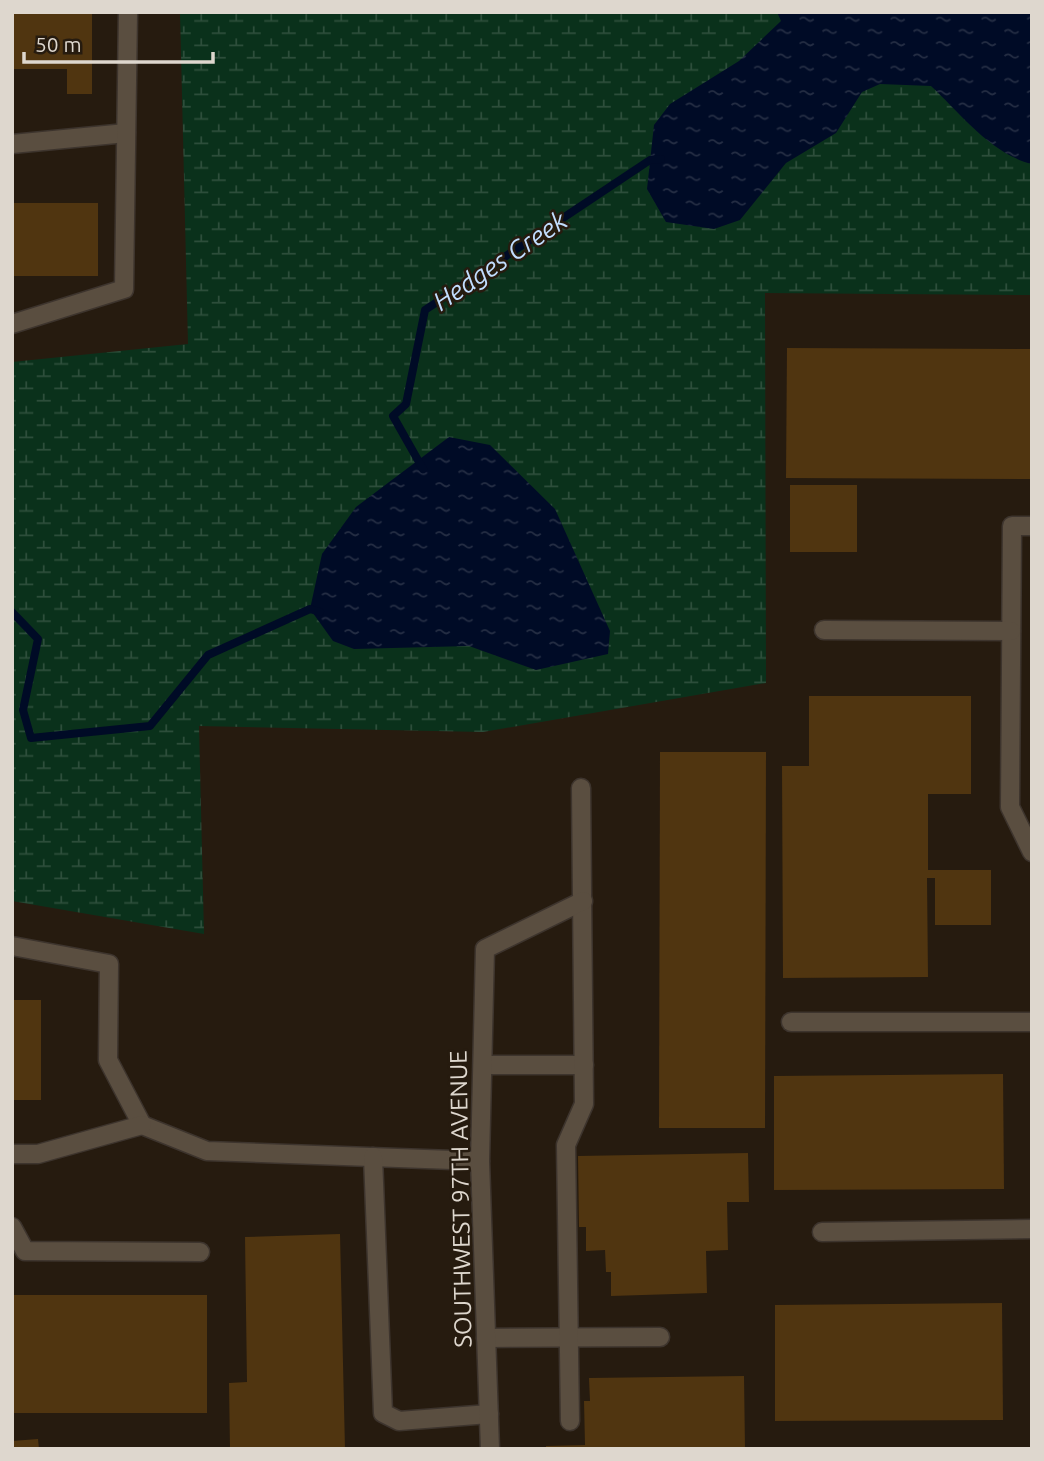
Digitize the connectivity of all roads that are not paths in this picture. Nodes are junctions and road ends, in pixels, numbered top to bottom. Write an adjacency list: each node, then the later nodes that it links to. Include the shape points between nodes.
1 (128, 12): 2 (street)
2 (126, 133): 3 (street); 4 (street, via 124,289)
3 (12, 144)
4 (12, 324)
5 (1032, 526): 7 (street, via 1012,526)
6 (824, 630): 7 (street)
7 (1011, 631): 9 (street, via 1010,807)
8 (581, 788): 10 (street)
9 (1032, 852)
10 (583, 901): 14 (street, SOUTHWEST 97TH AVENUE, via 485,949); 15 (street)
11 (12, 946): 16 (street, via 109,964 108,1060)
12 (791, 1022): 13 (street)
13 (1032, 1022)
14 (483, 1065): 15 (street); 19 (street, SOUTHWEST 97TH AVENUE)
15 (584, 1065): 24 (street, via 584,1104 566,1145)
16 (142, 1125): 17 (street, via 38,1154); 18 (street, via 208,1151)
17 (12, 1154)
18 (373, 1157): 19 (street); 27 (street, via 383,1413 399,1421)
19 (480, 1161): 26 (street, SOUTHWEST 97TH AVENUE)
20 (12, 1227): 23 (street, via 24,1251)
21 (1032, 1229): 22 (street)
22 (822, 1232)
23 (200, 1252)
24 (569, 1337): 25 (street); 26 (street); 28 (street)
25 (660, 1337)
26 (486, 1338): 27 (street, SOUTHWEST 97TH AVENUE)
27 (489, 1414): 29 (street, SOUTHWEST 97TH AVENUE)
28 (570, 1421)
29 (490, 1449)

